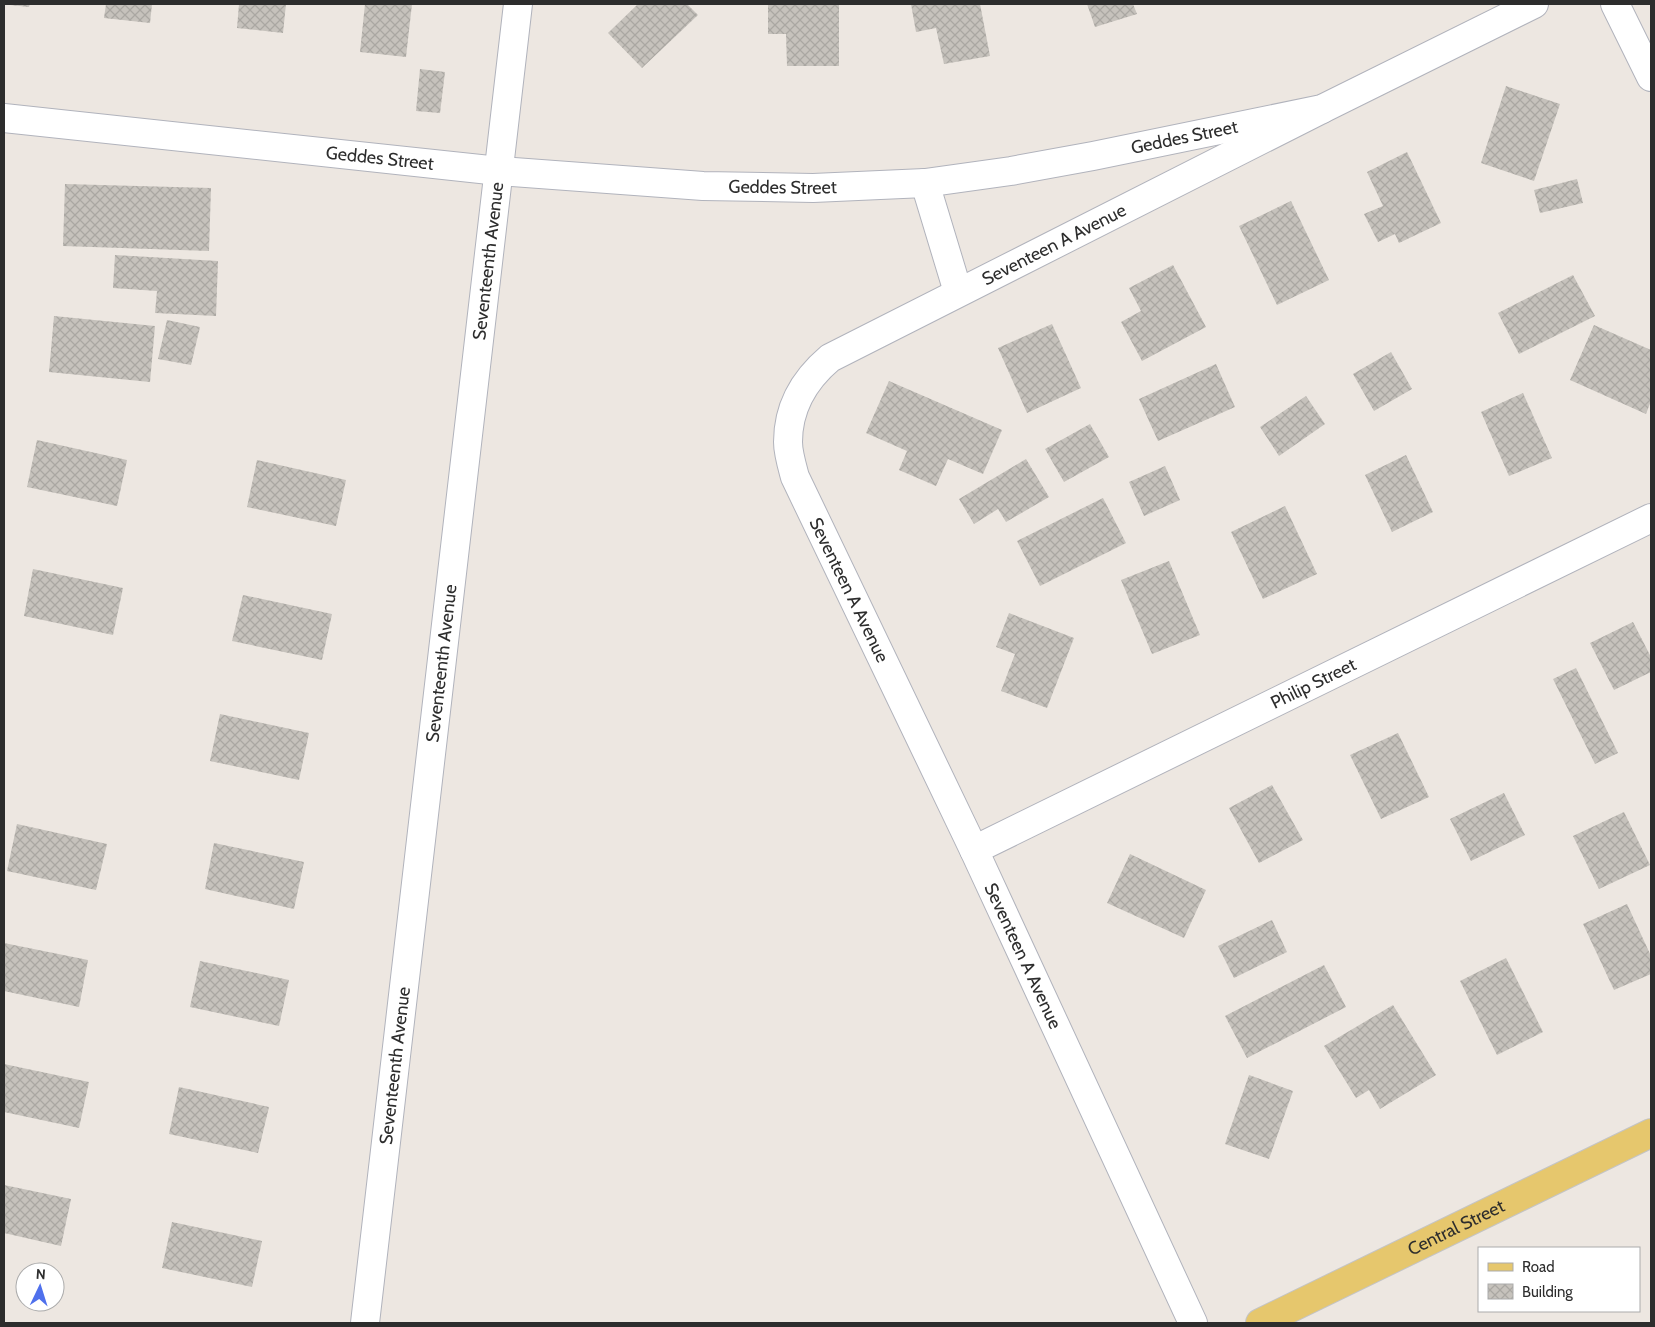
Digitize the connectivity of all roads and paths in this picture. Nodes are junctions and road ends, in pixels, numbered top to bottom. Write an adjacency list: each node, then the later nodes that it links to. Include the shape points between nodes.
1 (518, 4): 7 (street, Seventeenth Avenue)
2 (1534, 4): 5 (street, Geddes Street)
3 (1615, 4): 4 (street)
4 (1651, 77)
5 (1322, 109): 8 (street, Geddes Street, via 1093,156); 9 (street, Seventeen A Avenue)
6 (4, 118): 7 (street, Geddes Street)
7 (499, 171): 8 (street, Geddes Street, via 738,188); 13 (street, Seventeenth Avenue)
8 (925, 183): 9 (street)
9 (958, 292): 11 (street, Seventeen A Avenue, via 830,358 815,371 802,389 792,412 788,443 795,477)
10 (1651, 518): 11 (street, Philip Street)
11 (974, 850): 14 (street, Seventeen A Avenue)
12 (1651, 1133): 15 (main road, Central Street)
13 (365, 1323)
14 (1193, 1323)
15 (1260, 1323)

